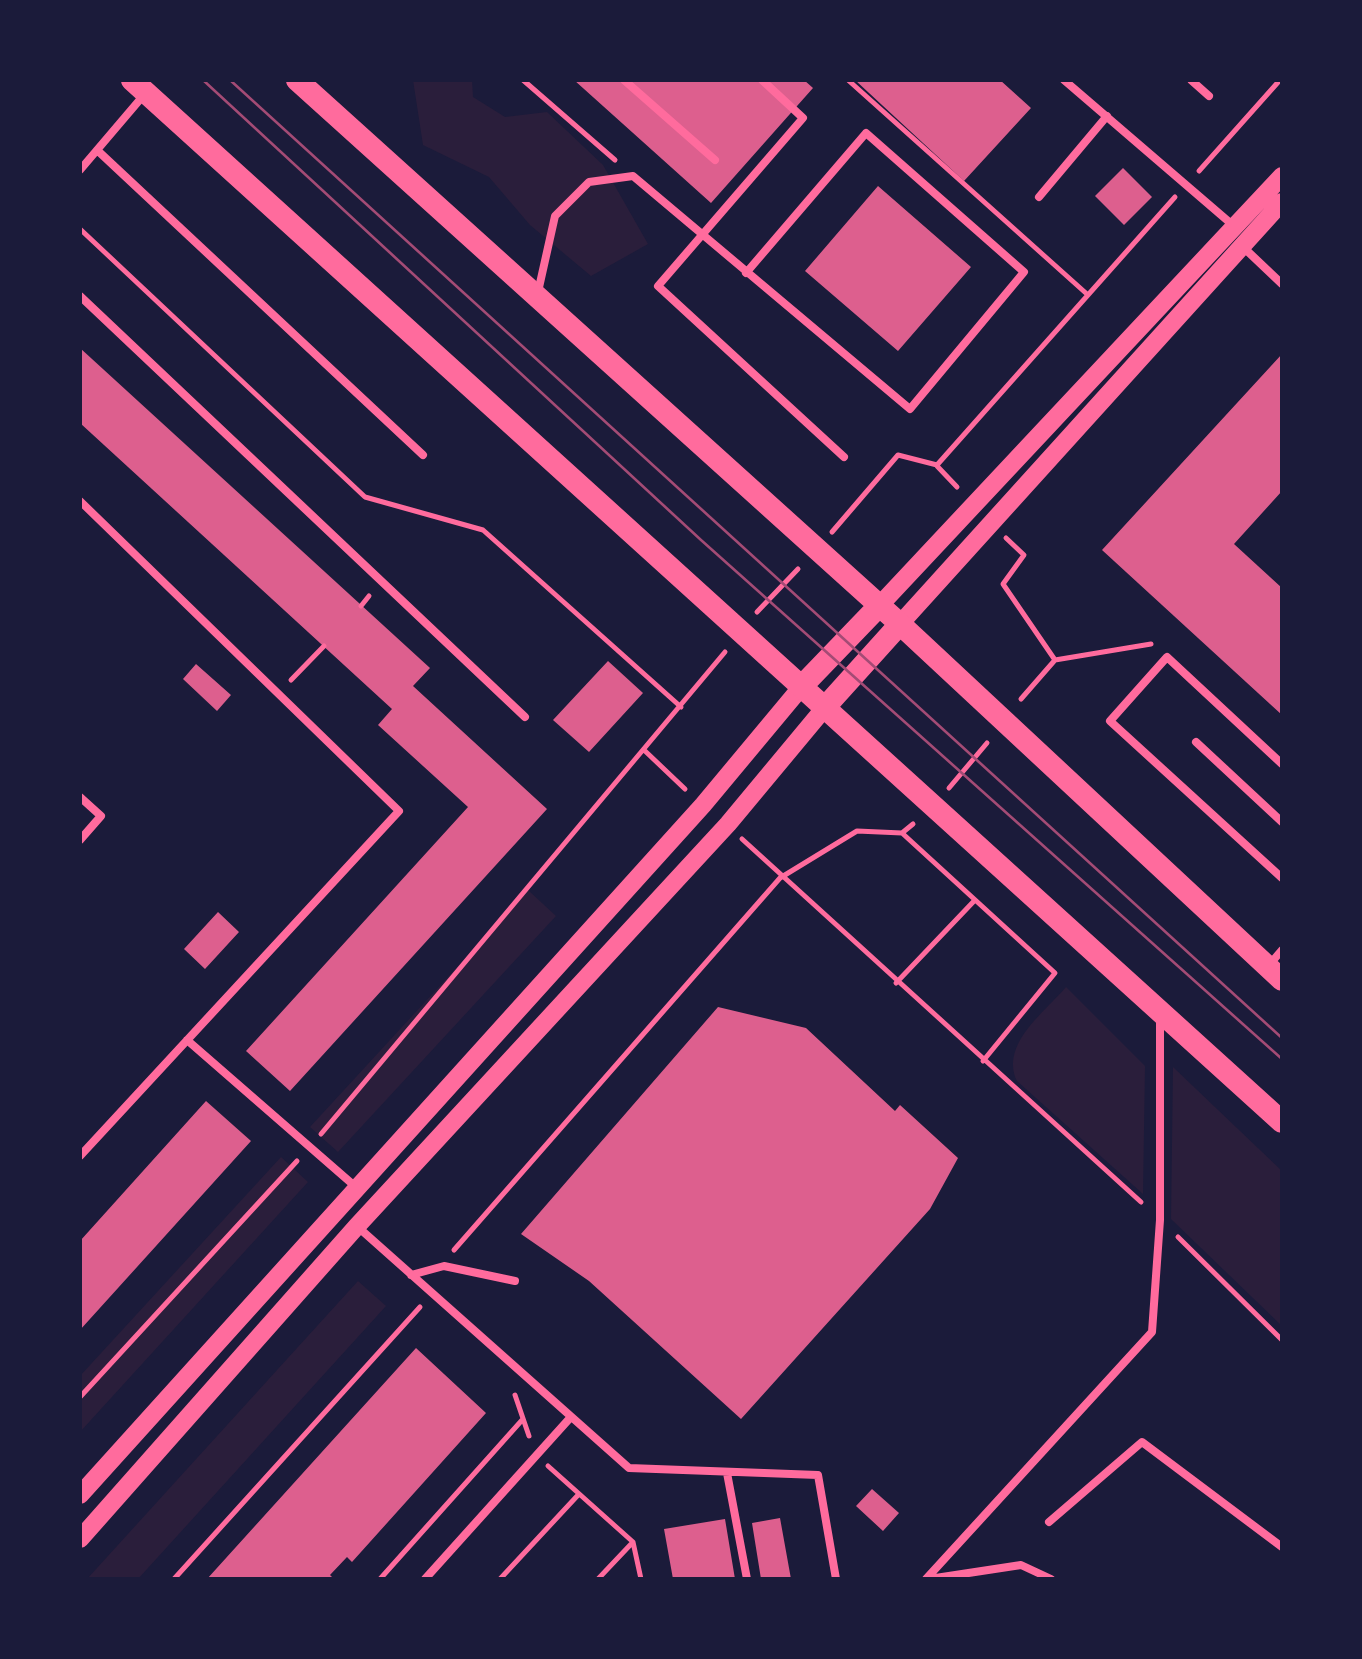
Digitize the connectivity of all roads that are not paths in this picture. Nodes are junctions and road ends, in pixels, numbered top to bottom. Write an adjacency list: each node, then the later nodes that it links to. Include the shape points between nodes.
1 (298, 80): 21 (main road)
2 (624, 80): 10 (lane)
3 (762, 80): 16 (lane, via 803,118)
4 (1064, 80): 8 (lane)
5 (1191, 80): 7 (lane)
6 (139, 86): 9 (lane); 27 (main road)
7 (1209, 96)
8 (1107, 116): 13 (lane); 15 (lane)
9 (97, 150): 11 (lane); 22 (lane)
10 (715, 160)
11 (80, 170)
12 (1282, 176): 15 (street)
13 (1040, 197)
14 (1282, 202): 17 (street)
15 (1236, 227): 25 (street)
16 (701, 236): 18 (lane); 21 (lane, via 633,176 588,182 555,216); 23 (lane, via 658,286)
17 (1242, 246): 19 (lane); 26 (street)
18 (746, 273): 18 (lane, via 866,133 1024,272 910,409)
19 (1282, 284)
20 (80, 296): 29 (lane)
21 (537, 296): 25 (main road)
22 (423, 455)
23 (844, 456)
24 (80, 501): 38 (lane, via 399,812)
25 (879, 606): 26 (main road); 27 (main road)
26 (900, 624): 28 (main road); 36 (main road)
27 (803, 685): 28 (main road); 41 (street, via 703,806)
28 (827, 706): 37 (main road); 42 (street, via 728,824)
29 (525, 717)
30 (1196, 742): 33 (lane)
31 (1282, 764): 35 (lane, via 1167,657 1110,721)
32 (80, 797): 34 (lane, via 101,816)
33 (1282, 822)
34 (80, 840)
35 (1282, 878)
36 (1277, 966)
37 (1160, 1009): 39 (main road); 56 (lane, via 1160,1220 1152,1332)
38 (187, 1040): 40 (lane); 41 (lane)
39 (1282, 1122)
40 (80, 1156)
41 (358, 1189): 42 (street); 43 (street)
42 (376, 1205): 44 (street)
43 (338, 1210): 44 (street); 49 (street)
44 (357, 1226): 45 (lane); 51 (street)
45 (411, 1274): 46 (lane, via 444,1266); 47 (lane)
46 (515, 1281)
47 (570, 1418): 48 (lane, via 630,1468); 53 (lane)
48 (727, 1474): 54 (lane); 55 (lane, via 818,1475)
49 (80, 1495)
50 (1049, 1522): 52 (lane, via 1142,1442)
51 (80, 1539)
52 (1282, 1546)
53 (425, 1579)
54 (747, 1579)
55 (836, 1579)
56 (927, 1579): 57 (lane, via 1022,1565)
57 (1050, 1579)

